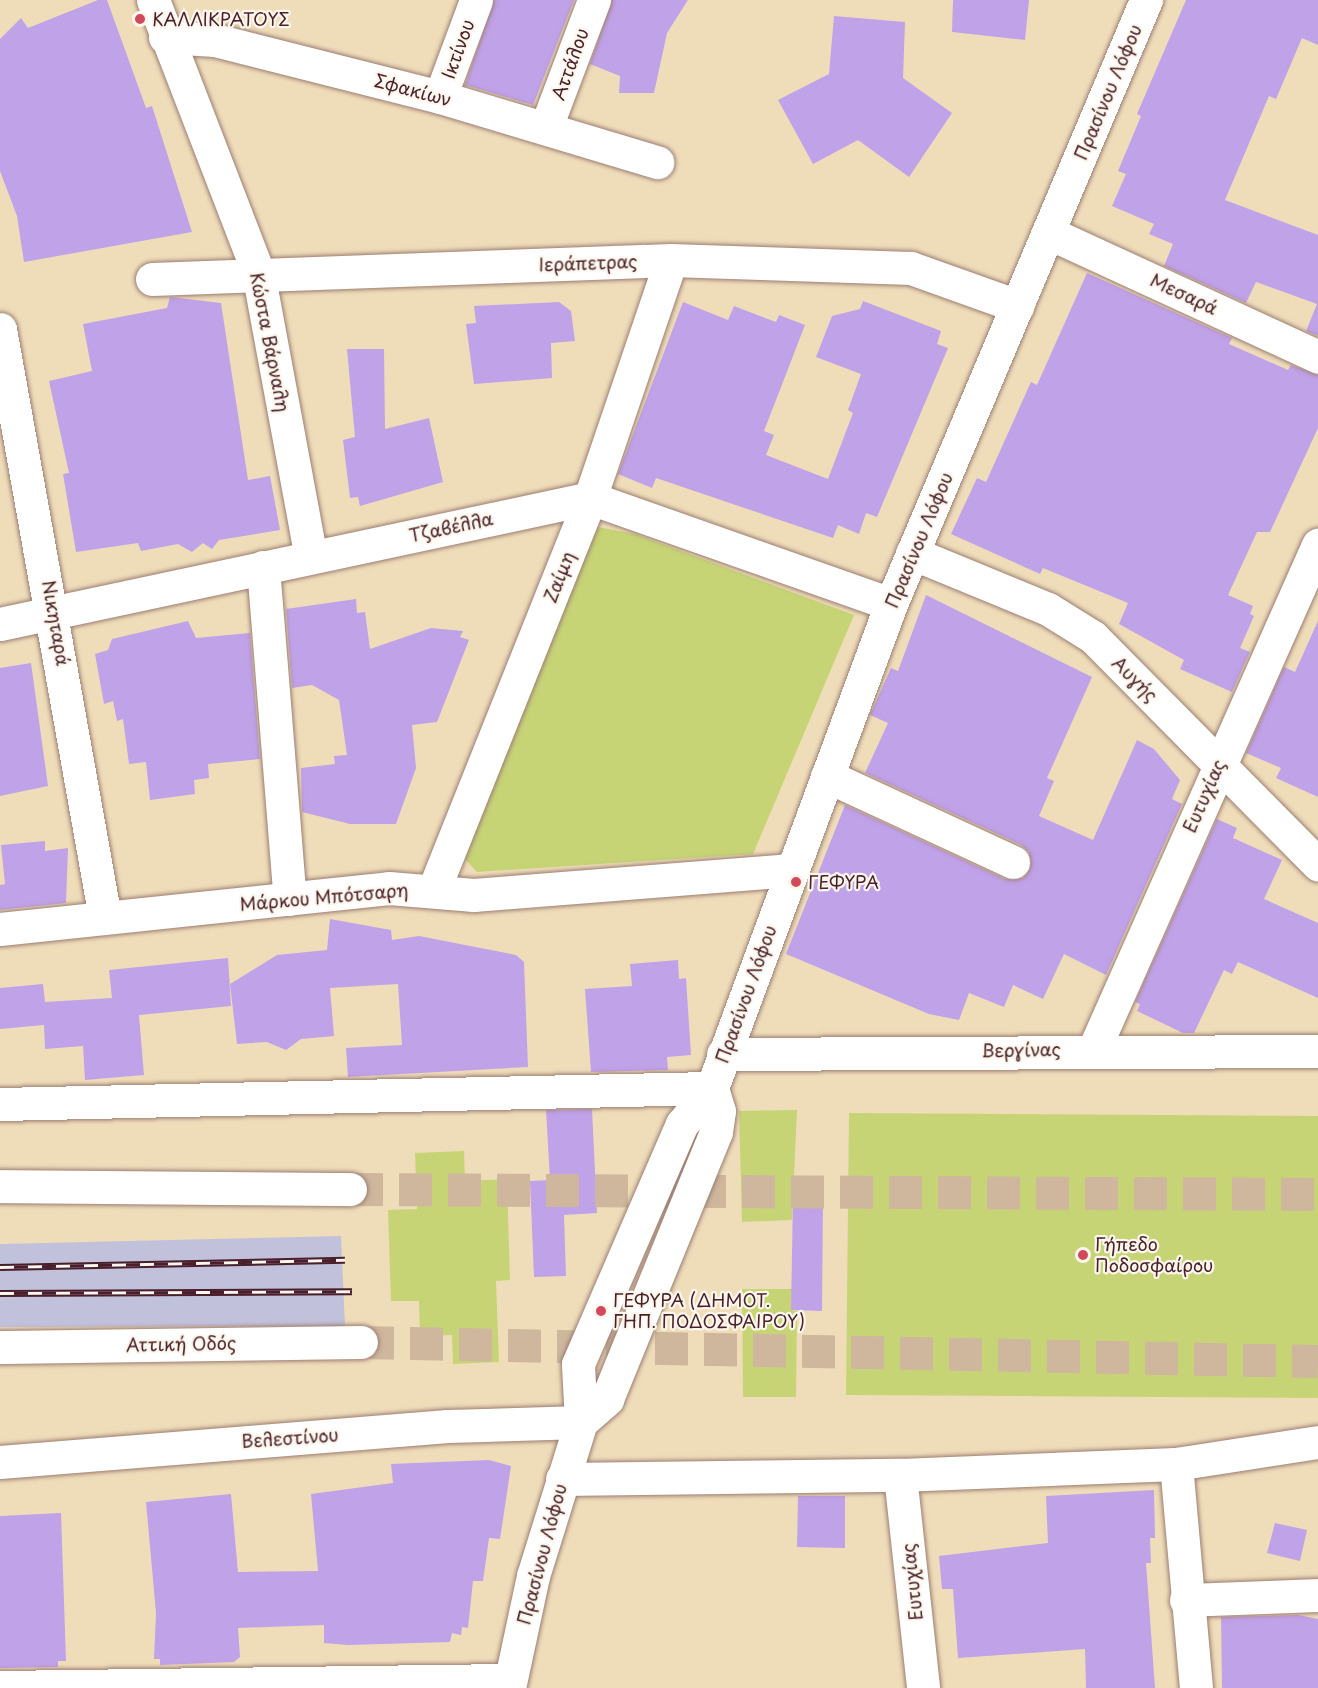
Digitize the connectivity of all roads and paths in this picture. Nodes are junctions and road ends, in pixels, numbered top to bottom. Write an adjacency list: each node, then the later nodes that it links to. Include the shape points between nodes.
1 (476, 0): 6 (main road, Ικτίνου)
2 (594, 0): 7 (main road, Αττάλου)
3 (1146, 0): 9 (main road, Πρασίνου Λόφου)
4 (156, 2): 5 (main road, Κώστα Βάρναλη)
5 (165, 37): 6 (main road, Σφακίων, via 215,40); 11 (main road, Κώστα Βάρναλη)
6 (440, 97): 7 (main road, Σφακίων)
7 (546, 127): 8 (main road, Σφακίων)
8 (657, 162)
9 (1049, 232): 13 (main road, Πρασίνου Λόφου); 15 (main road, Μεσαρά)
10 (671, 260): 11 (main road, Ιεράπετρας); 13 (main road, Ιεράπετρας, via 911,268); 16 (main road, Ζαίμη)
11 (258, 272): 12 (main road, Ιεράπετρας); 19 (main road, Κώστα Βάρναλη)
12 (152, 279)
13 (1017, 306): 18 (main road, Πρασίνου Λόφου)
14 (0, 329): 22 (main road, Νικηταρά)
15 (1318, 357)
16 (590, 498): 19 (main road, Τζαβέλλα); 21 (main road); 29 (main road, Ζαίμη)
17 (1318, 545): 24 (main road, Ευτυχίας)
18 (912, 553): 21 (main road, Πρασίνου Λόφου); 24 (main road, Αυγής, via 1048,609 1078,627)
19 (310, 557): 20 (main road, Τζαβέλλα)
20 (263, 567): 22 (main road, Τζαβέλλα); 30 (main road)
21 (891, 604): 25 (main road, Πρασίνου Λόφου)
22 (54, 612): 23 (main road, Τζαβέλλα); 31 (main road, Νικηταρά)
23 (0, 624)
24 (1219, 762): 27 (main road, Αυγής); 33 (main road, Ευτυχίας)
25 (827, 776): 26 (main road); 28 (main road, Πρασίνου Λόφου)
26 (1013, 862)
27 (1318, 864)
28 (791, 870): 29 (main road, Μάρκου Μπότσαρη, via 474,895); 35 (main road, Πρασίνου Λόφου)
29 (434, 889): 30 (main road, Μάρκου Μπότσαρη)
30 (290, 899): 31 (main road, Μάρκου Μπότσαρη)
31 (105, 918): 32 (main road, Μάρκου Μπότσαρη)
32 (0, 929)
33 (1095, 1049): 34 (main road, Βεργίνας); 35 (main road, Βεργίνας)
34 (1318, 1051)
35 (723, 1054): 36 (main road, Πρασίνου Λόφου)
36 (712, 1088): 37 (main road); 42 (main road, Πρασίνου Λόφου, via 719,1111 716,1132 607,1399)
37 (0, 1104)
38 (0, 1186): 39 (main road)
39 (350, 1189)
40 (362, 1342): 41 (main road, Αττική Οδός)
41 (0, 1347)
42 (581, 1422): 44 (main road, Βελεστίνου, via 448,1426); 47 (main road, Πρασίνου Λόφου)
43 (1318, 1442): 45 (main road)
44 (0, 1462)
45 (1176, 1464): 46 (main road); 49 (main road)
46 (900, 1476): 47 (main road); 52 (main road, Ευτυχίας)
47 (562, 1479): 50 (main road, Πρασίνου Λόφου)
48 (1318, 1595): 49 (main road)
49 (1186, 1600): 53 (main road, via 1194,1636)
50 (510, 1684): 51 (main road)
51 (0, 1687)
52 (923, 1688)
53 (1196, 1688)

